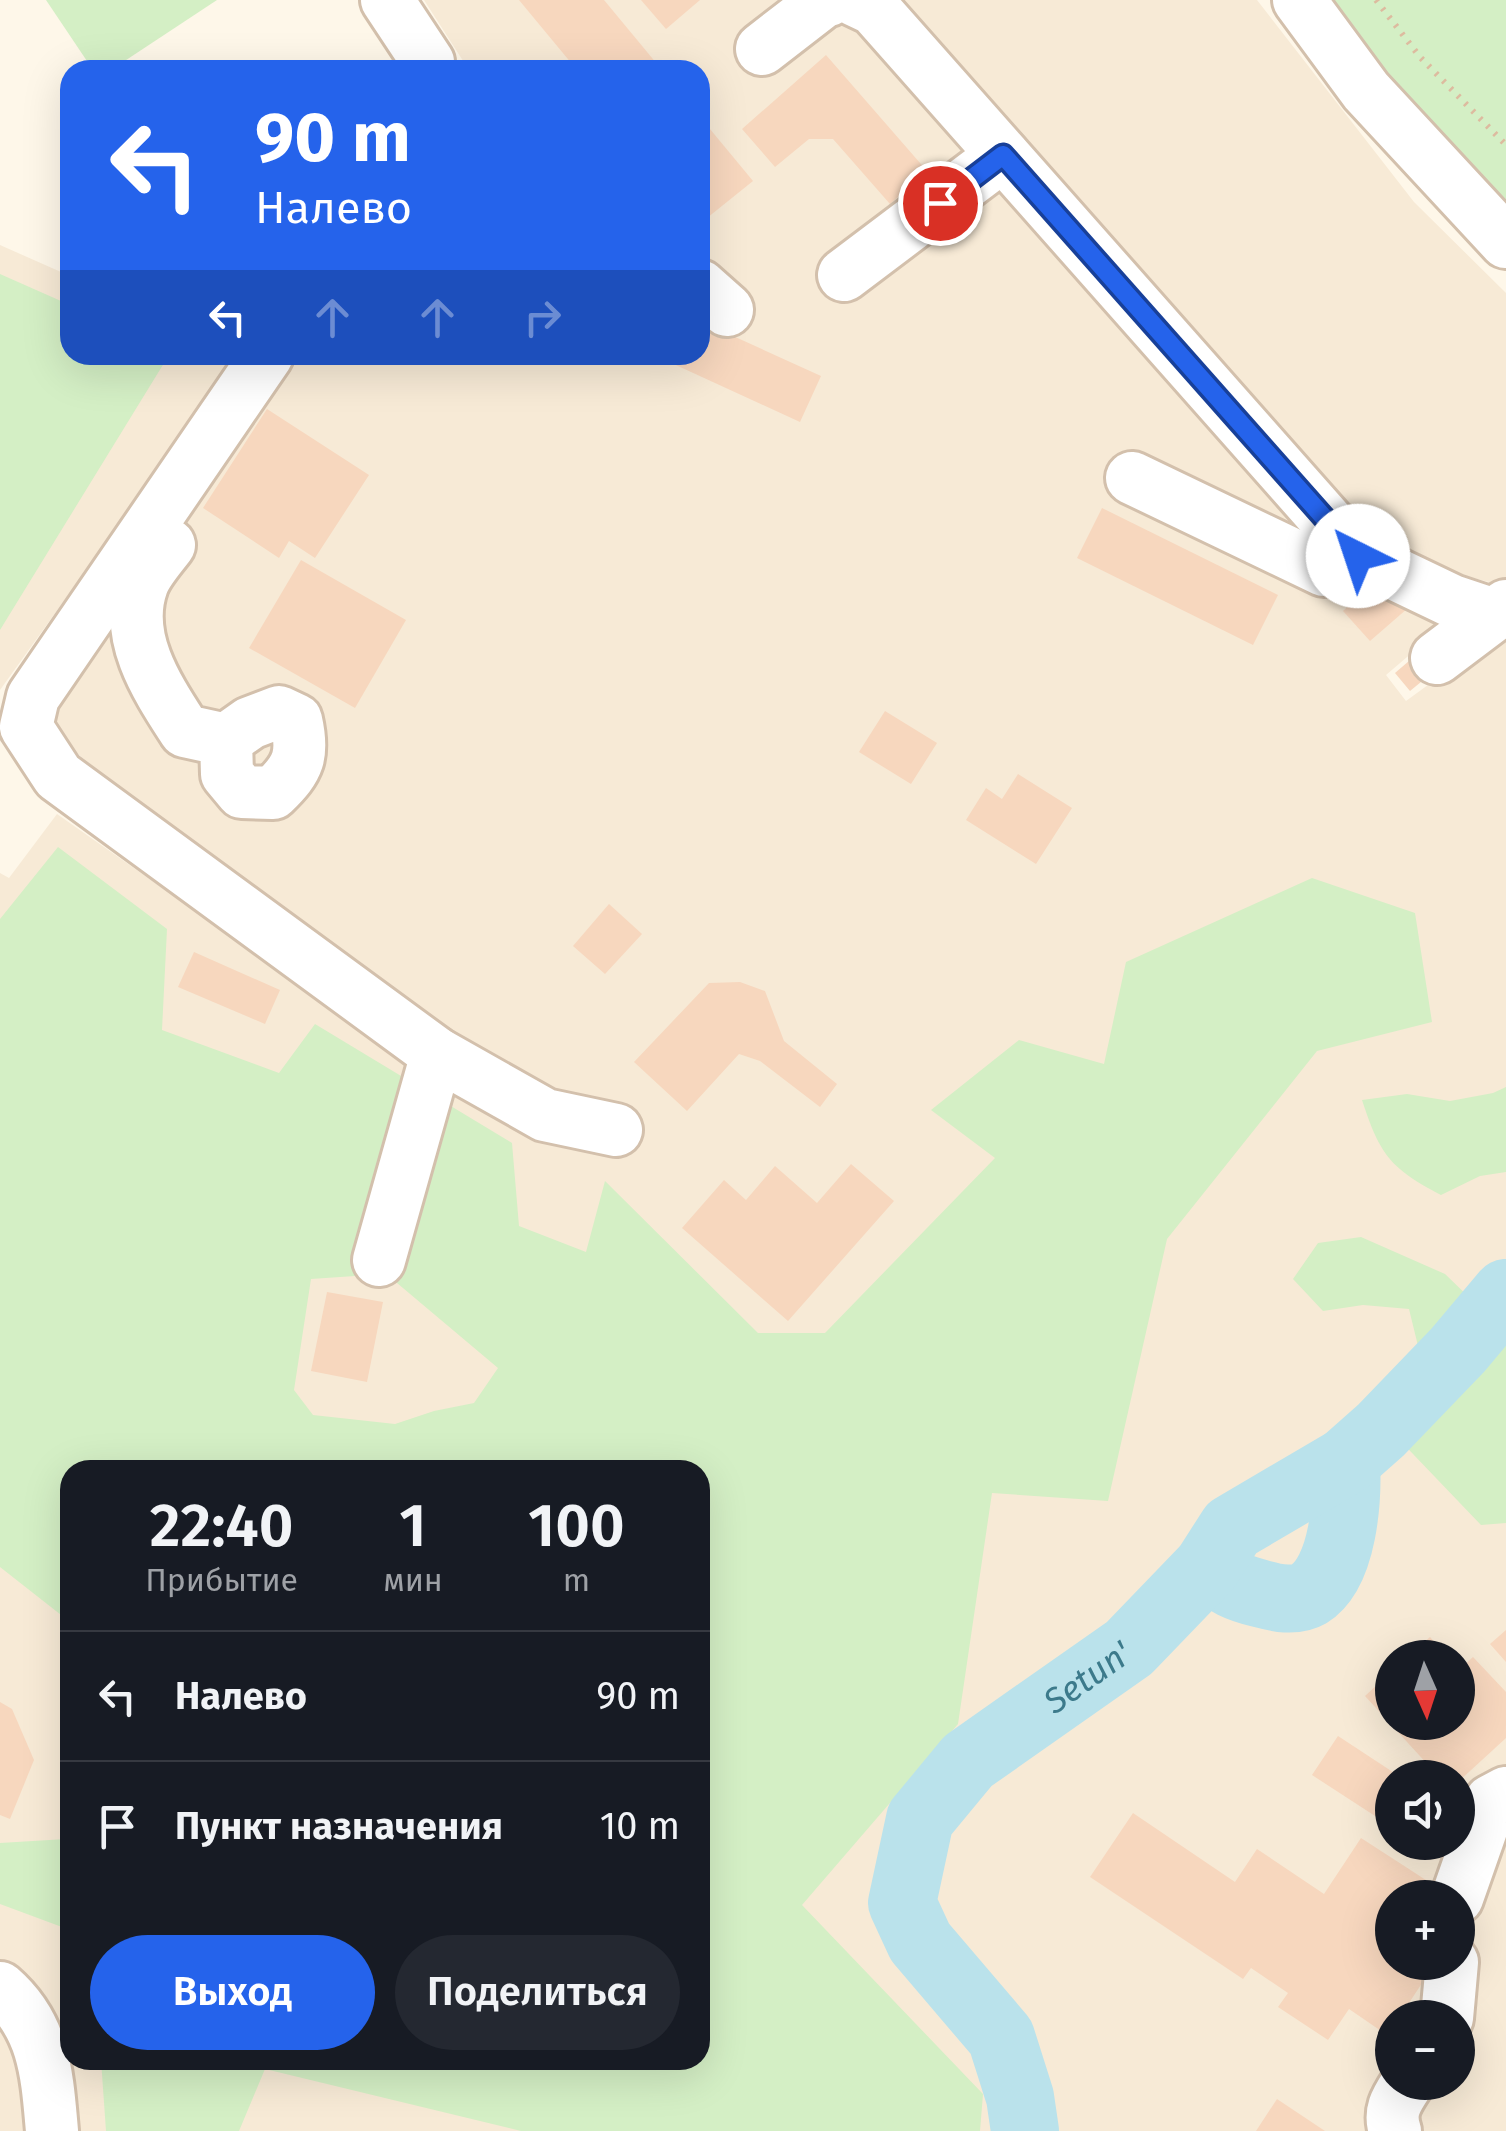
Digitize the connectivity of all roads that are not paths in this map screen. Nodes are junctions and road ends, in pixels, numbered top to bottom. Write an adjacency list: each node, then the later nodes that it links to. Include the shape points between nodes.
1 (388, 0): 6 (street)
2 (829, 0): 5 (street)
3 (855, 0): 7 (street, via 874,9)
4 (1299, 0): 8 (street, via 1366,90)
5 (762, 49)
6 (425, 60)
7 (1003, 155): 9 (street); 13 (street)
8 (1506, 242)
9 (844, 274)
10 (260, 365): 17 (street, via 33,697)
11 (293, 365): 16 (street, via 142,583 136,620 150,676 185,731)
12 (1132, 478): 13 (street, via 1324,570)
13 (1358, 556): 14 (street, via 1452,600)
14 (1500, 611): 15 (street)
15 (1437, 658)
16 (226, 740)
17 (13, 748): 18 (street)
18 (438, 1054): 19 (street, via 545,1115); 20 (street)
19 (616, 1130)
20 (378, 1260)
21 (1506, 1792): 22 (street, via 1492,1802)
22 (1464, 1880)
23 (0, 1988): 25 (street, via 41,2044)
24 (1397, 2100): 26 (street)
25 (52, 2131)
26 (1395, 2131)

